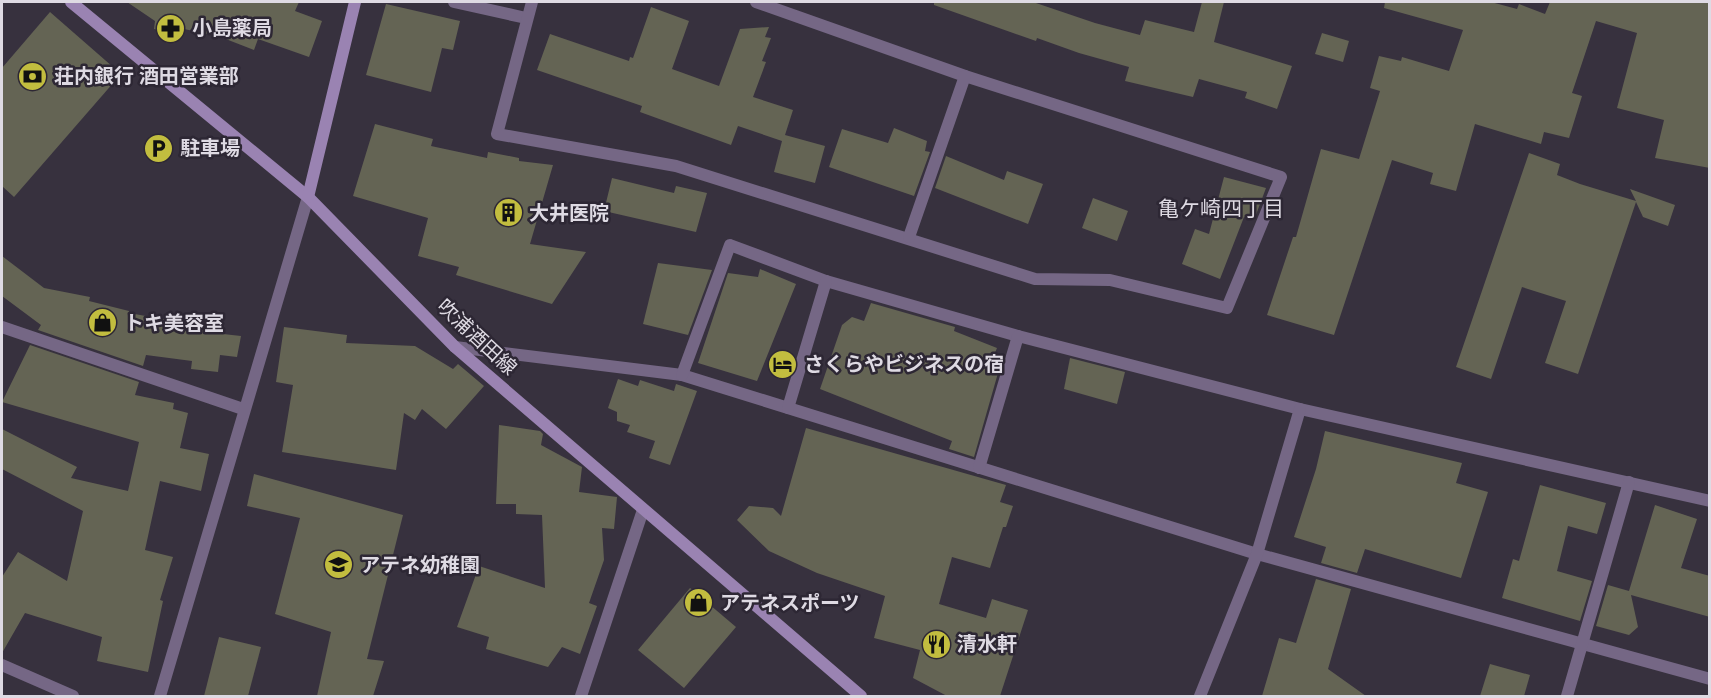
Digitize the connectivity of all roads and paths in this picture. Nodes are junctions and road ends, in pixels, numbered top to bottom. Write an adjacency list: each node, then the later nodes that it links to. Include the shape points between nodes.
1 (71, 2): 8 (main road, 吹浦酒田線)
2 (355, 2): 8 (main road)
3 (454, 2): 6 (street)
4 (532, 2): 6 (street)
5 (756, 2): 7 (street)
6 (526, 18): 9 (street, via 497,134 676,166)
7 (965, 76): 9 (street); 9 (street, via 1281,177 1227,308 1110,280 1035,279)
8 (308, 197): 13 (main road, 吹浦酒田線); 16 (street)
9 (909, 237)
10 (826, 281): 12 (street); 14 (street, via 730,246); 15 (street)
11 (2, 327): 16 (street)
12 (1018, 336): 17 (street); 18 (street)
13 (455, 347): 14 (street); 21 (main road, 吹浦酒田線)
14 (682, 375): 15 (street)
15 (788, 408): 18 (street)
16 (243, 409): 27 (street)
17 (1300, 409): 19 (street); 22 (street)
18 (979, 468): 22 (street)
19 (1629, 482): 20 (street); 23 (street)
20 (1710, 501)
21 (643, 510): 28 (street); 29 (main road, 吹浦酒田線)
22 (1257, 554): 23 (street); 30 (street)
23 (1583, 643): 25 (street); 31 (street)
24 (2, 665): 26 (street)
25 (1710, 679)
26 (74, 696)
27 (160, 696)
28 (581, 696)
29 (861, 696)
30 (1200, 696)
31 (1567, 696)

